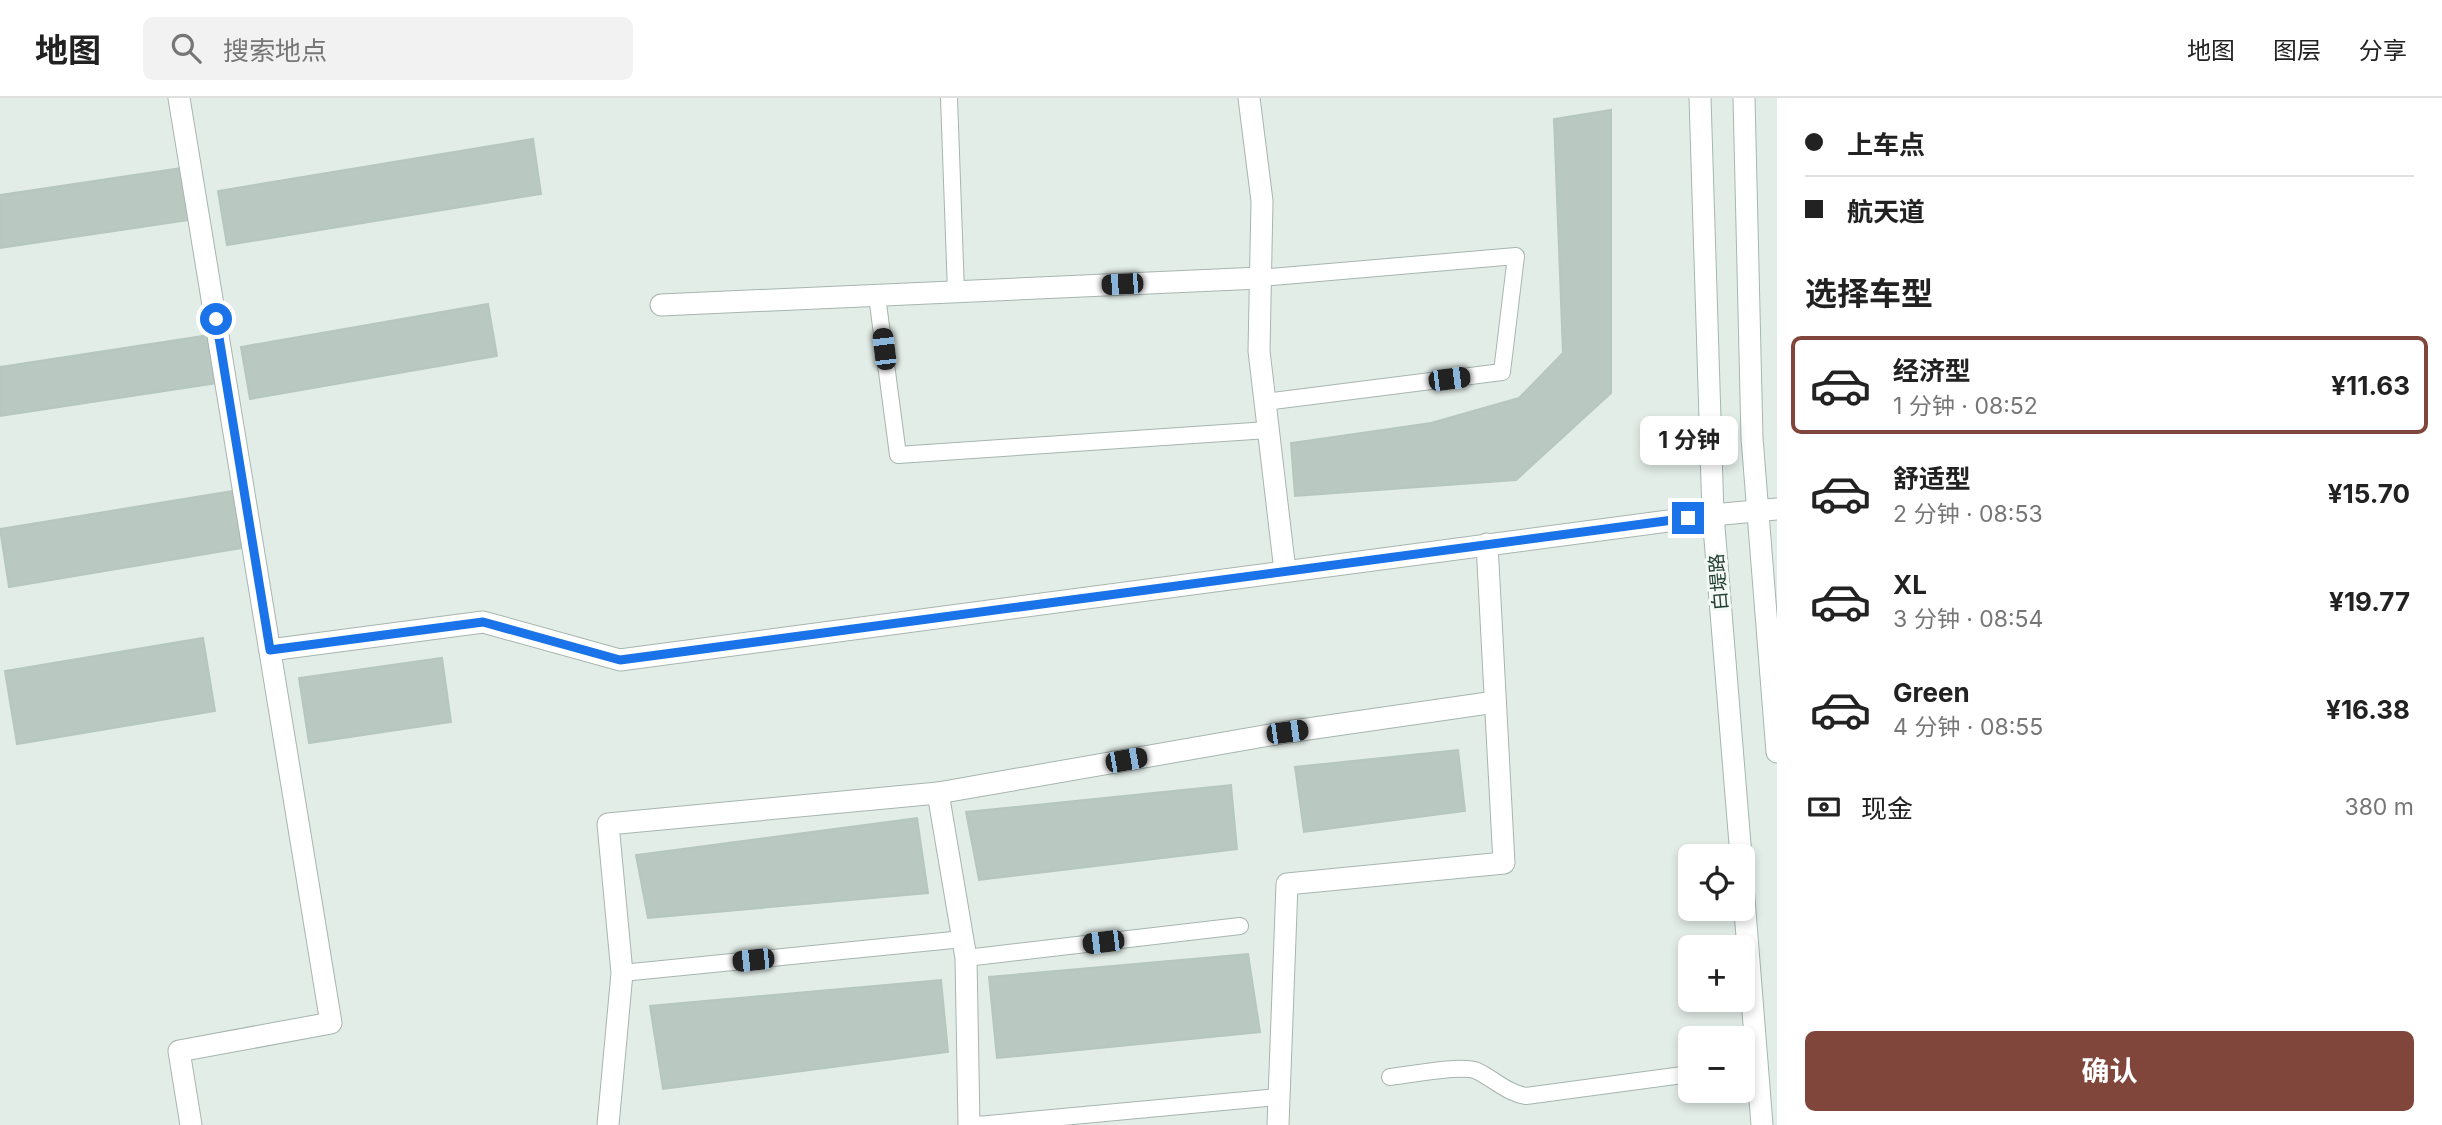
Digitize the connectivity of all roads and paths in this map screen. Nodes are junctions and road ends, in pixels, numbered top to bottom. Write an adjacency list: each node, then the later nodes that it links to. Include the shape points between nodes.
1 (179, 98): 16 (street)
2 (949, 98): 7 (lane)
3 (1249, 98): 6 (street, via 1262,201)
4 (1700, 98): 13 (street, 白堤路)
5 (1744, 98): 12 (street, via 1749,330)
6 (1260, 278): 7 (street); 10 (street, via 1258,351); 10 (lane, via 1516,256 1502,372)
7 (956, 292): 8 (street)
8 (877, 296): 9 (street); 11 (lane, via 898,455)
9 (661, 305)
10 (1265, 402): 11 (street)
11 (1268, 430): 15 (street)
12 (1767, 510): 13 (street); 18 (street)
13 (1713, 515): 14 (street); 20 (street, 白堤路)
14 (1487, 544): 15 (street); 17 (street)
15 (1286, 571): 16 (street, via 620,660 483,622)
16 (270, 650): 30 (street, via 331,1023 179,1051)
17 (1495, 702): 19 (street, via 1287,732); 29 (street, via 1504,863 1287,884)
18 (1777, 752)
19 (938, 793): 23 (street); 24 (street, via 608,824)
20 (1740, 844)
21 (1744, 921): 25 (street)
22 (1240, 926): 23 (lane)
23 (965, 948): 24 (lane); 32 (street)
24 (622, 973): 31 (street)
25 (1748, 1026)
26 (1678, 1076): 27 (lane, via 1526,1096 1514,1094 1475,1069)
27 (1390, 1077)
28 (1755, 1091): 35 (street)
29 (1278, 1097): 33 (lane); 34 (street)
30 (191, 1125)
31 (608, 1125)
32 (969, 1125)
33 (977, 1125)
34 (1278, 1125)
35 (1762, 1125)

